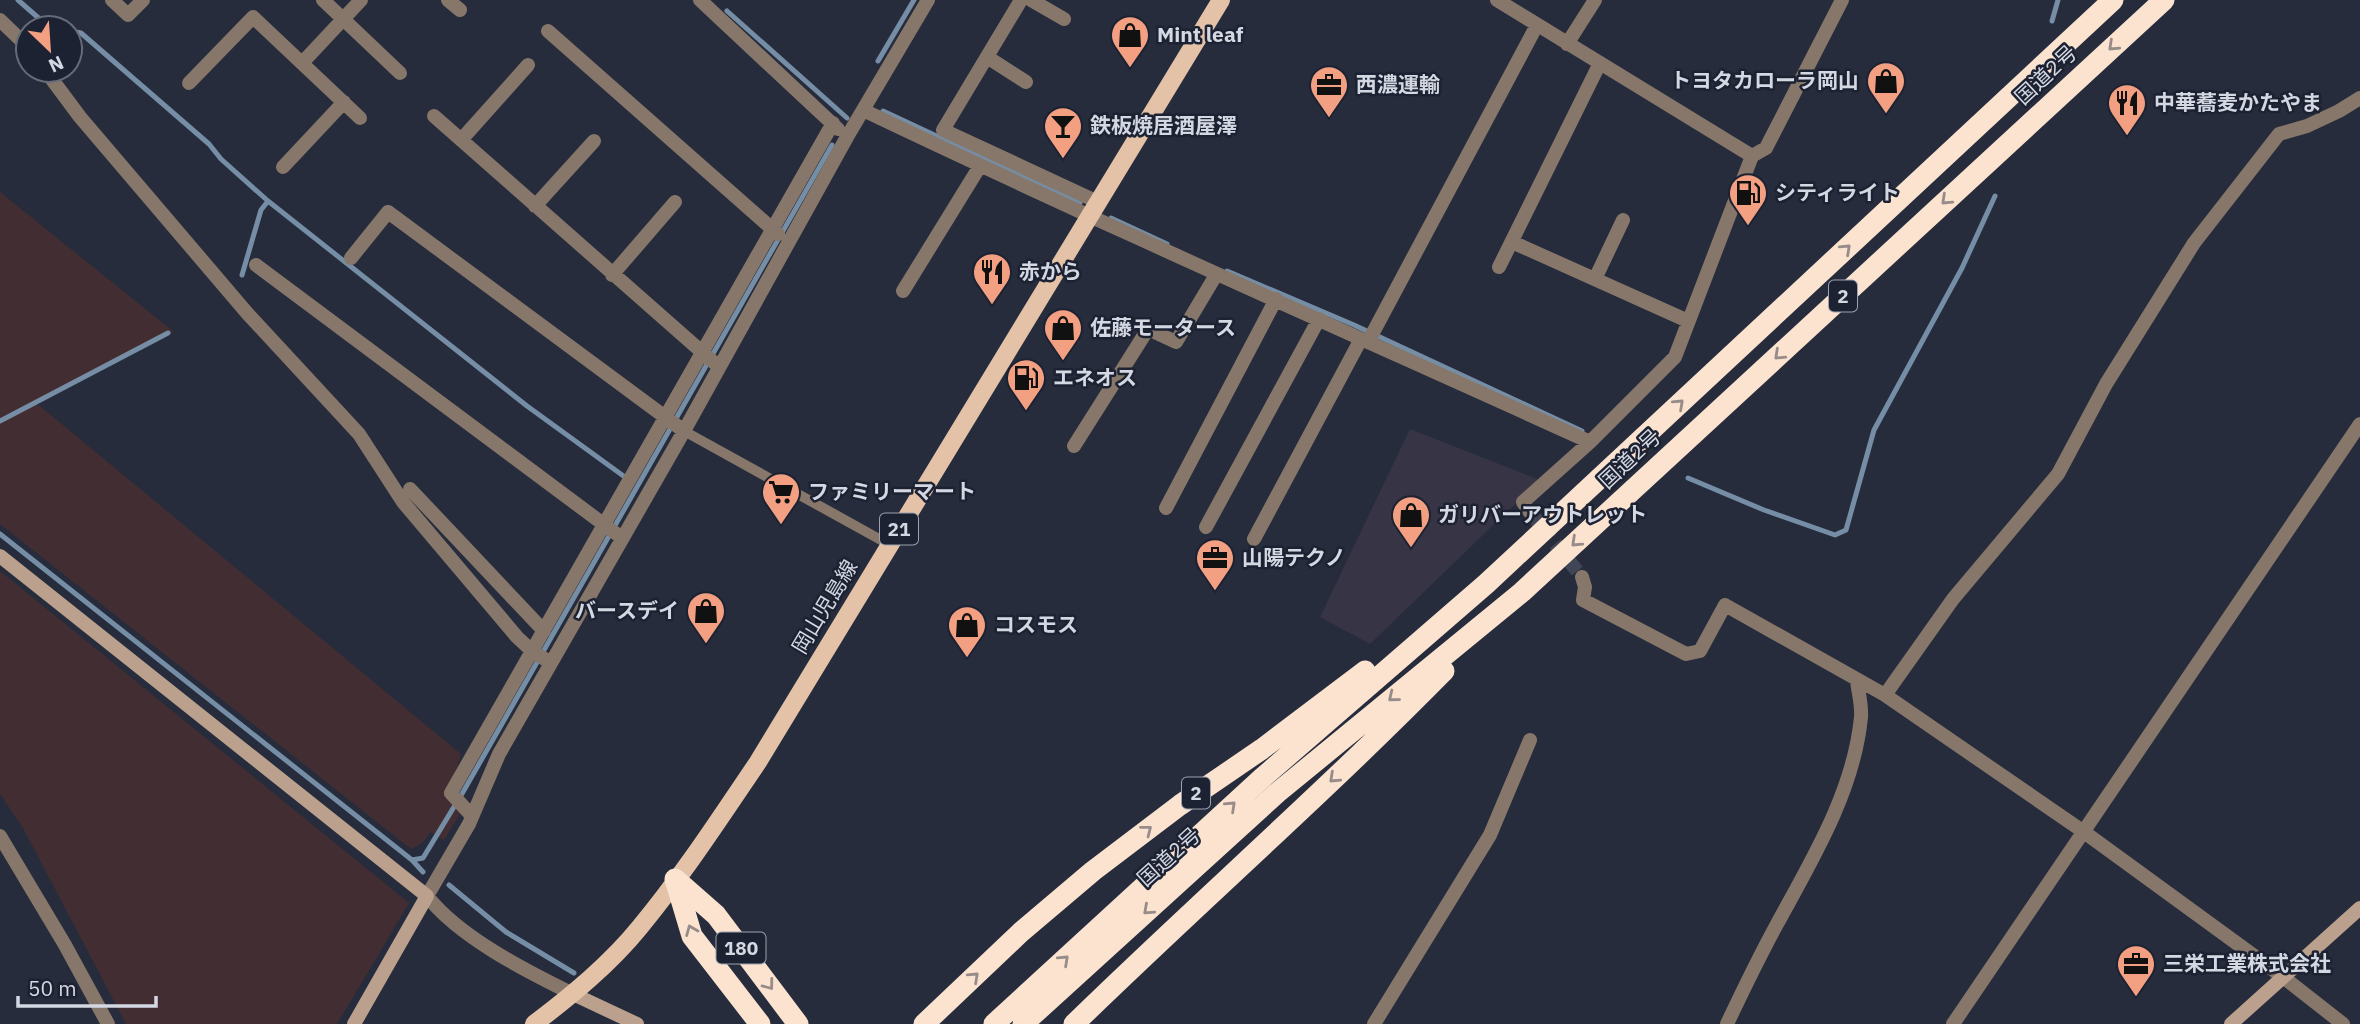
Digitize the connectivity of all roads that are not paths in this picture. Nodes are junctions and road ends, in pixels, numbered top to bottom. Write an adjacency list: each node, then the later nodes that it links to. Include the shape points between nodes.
1 (112, 0): 2 (street, via 128,15)
2 (143, 0)
3 (323, 0): 19 (street)
4 (361, 0): 19 (street)
5 (448, 0): 16 (street)
6 (928, 0): 34 (street)
7 (1021, 0): 24 (street)
8 (1031, 0): 17 (street)
9 (1221, 0): 47 (main road, 岡山児島線 / 21)
10 (1497, 0): 20 (street)
11 (1595, 0): 23 (street)
12 (1842, 0): 42 (street, via 1766,148)
13 (2113, 0): 76 (highway, 国道2号 / 2, one-way to 13)
14 (2164, 0): 77 (highway, 国道2号 / 2, one-way to 77)
15 (710, 3): 37 (street)
16 (460, 10)
17 (1064, 19)
18 (0, 20): 22 (street)
19 (343, 20): 25 (street); 28 (street)
20 (1537, 25): 23 (street); 61 (street)
21 (548, 31): 49 (street)
22 (14, 34)
23 (1567, 44): 26 (street)
24 (987, 57): 29 (street); 41 (street, via 943,130)
25 (303, 62): 30 (street, via 253,17); 33 (street)
26 (1600, 63): 42 (street); 50 (street)
27 (528, 65): 39 (street)
28 (400, 73)
29 (1026, 82)
30 (189, 83)
31 (55, 84): 79 (street, via 247,313 359,434 403,502 517,637)
32 (2360, 98): 81 (street, via 2279,134 2194,243 2106,384 2058,474 1953,600)
33 (344, 102): 36 (street); 44 (street)
34 (863, 110): 38 (street); 41 (street)
35 (434, 116): 39 (street)
36 (360, 118)
37 (833, 123): 38 (street); 49 (street)
38 (847, 137): 49 (street)
39 (461, 140): 46 (street)
40 (594, 141): 46 (street)
41 (960, 147): 43 (street); 47 (street)
42 (1752, 156): 60 (street)
43 (980, 166): 47 (street); 57 (street)
44 (283, 167)
45 (675, 202): 54 (street)
46 (535, 206): 54 (street)
47 (1093, 210): 55 (street); 73 (main road, 岡山児島線 / 21)
48 (1623, 220): 56 (street)
49 (781, 236): 62 (street); 62 (street)
50 (1512, 242): 53 (street); 56 (street)
51 (351, 258): 63 (street, via 388,212)
52 (256, 265): 71 (street)
53 (1499, 267)
54 (612, 275): 62 (street)
55 (1216, 275): 58 (street); 66 (street, via 1176,342 1148,329)
56 (1595, 279): 60 (street)
57 (903, 291)
58 (1276, 299): 59 (street); 68 (street)
59 (1319, 319): 61 (street); 70 (street)
60 (1688, 321): 65 (street, via 1675,357)
61 (1368, 337): 65 (street); 72 (street)
62 (710, 360): 63 (street); 63 (street)
63 (674, 423): 71 (street); 71 (street, via 629,481); 73 (lane)
64 (2360, 424): 84 (street)
65 (1590, 442): 69 (street, via 1523,502)
66 (1074, 446)
67 (410, 489): 78 (street)
68 (1166, 508)
69 (1528, 511)
70 (1206, 527)
71 (612, 532): 78 (street); 79 (street)
72 (1254, 539)
73 (890, 545): 86 (main road, 岡山児島線 / 21, via 758,762)
74 (0, 556): 87 (street)
75 (1582, 577): 80 (street, via 1583,600 1686,654 1700,651 1725,605)
76 (1486, 584): 91 (highway, 国道2号 / 2, one-way to 76, via 1261,779); 98 (highway, 2, one-way to 76, via 1093,871)
77 (1522, 592): 99 (highway, 国道2号 / 2, one-way to 99, via 1277,793); 100 (highway, 2, one-way to 100, via 1394,722)
78 (544, 631): 79 (street)
79 (542, 657): 83 (street); 83 (street, via 451,793)
80 (1857, 680): 81 (street); 102 (street, via 1861,714 1843,789 1818,848)
81 (1885, 695): 84 (street)
82 (1530, 740): 101 (street, via 1490,835)
83 (468, 811): 87 (street, via 469,824)
84 (2084, 832): 89 (street); 103 (street)
85 (0, 836): 92 (street)
86 (675, 879): 90 (main road, 岡山児島線 / 21, via 640,927); 96 (highway, 180, one-way to 86, via 692,936); 97 (highway, 180, one-way to 97, via 716,915)
87 (427, 896): 90 (street, via 438,910 490,948); 93 (street)
88 (2360, 908): 89 (street)
89 (2283, 977): 104 (street); 105 (street)
90 (573, 994): 94 (main road, 岡山児島線 / 21); 95 (street)
91 (995, 1023)
92 (108, 1024)
93 (354, 1024)
94 (534, 1024)
95 (637, 1024)
96 (760, 1024)
97 (798, 1024)
98 (924, 1024)
99 (1023, 1024)
100 (1074, 1024)
101 (1374, 1024)
102 (1727, 1024)
103 (1953, 1024)
104 (2231, 1024)
105 (2343, 1024)

